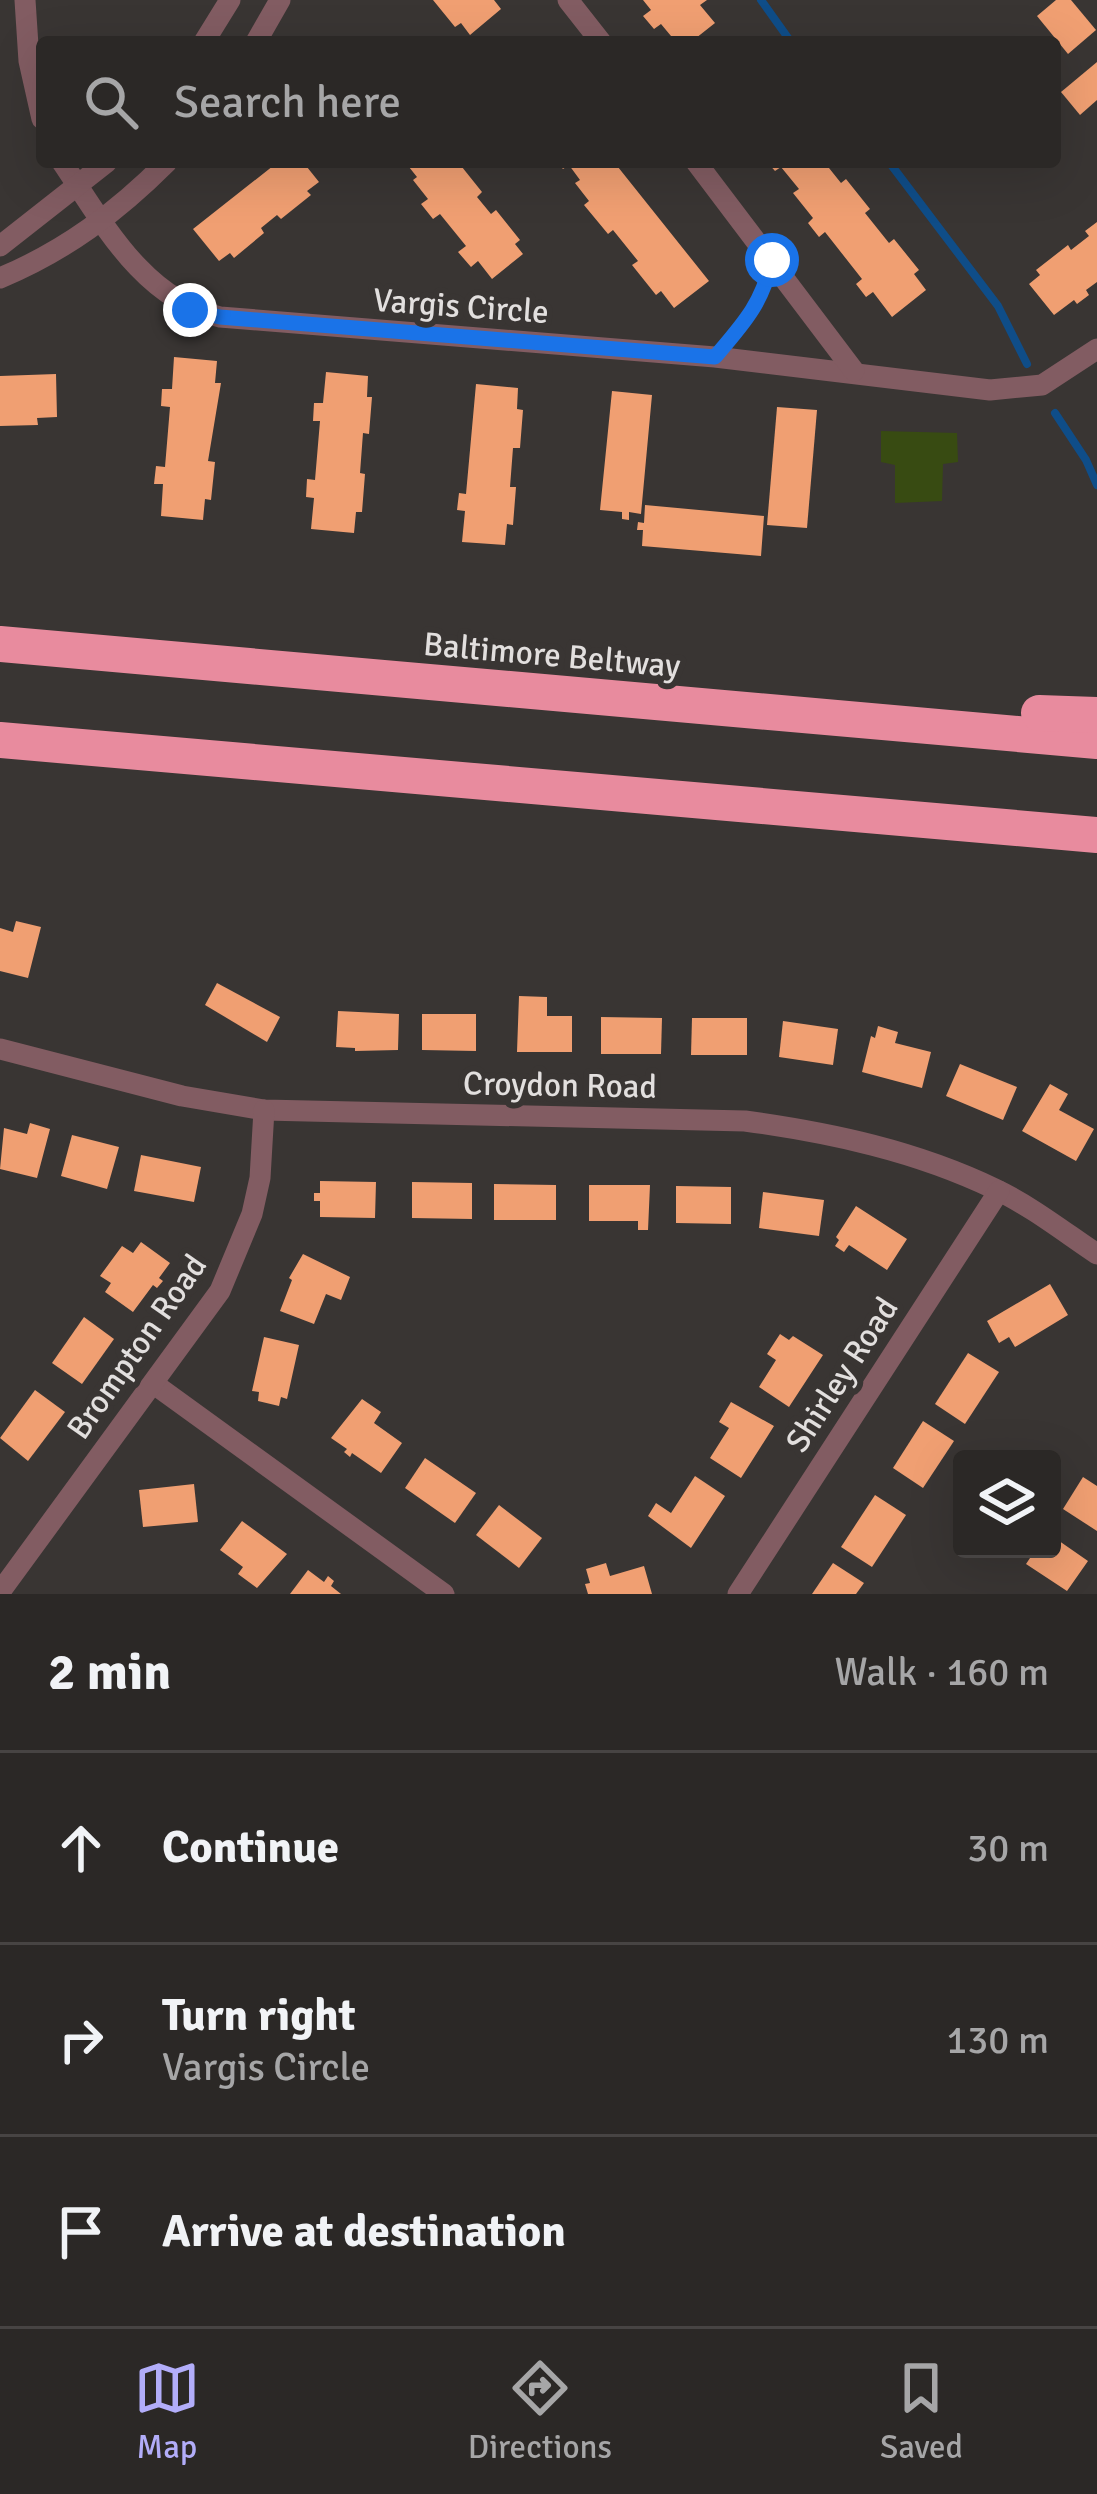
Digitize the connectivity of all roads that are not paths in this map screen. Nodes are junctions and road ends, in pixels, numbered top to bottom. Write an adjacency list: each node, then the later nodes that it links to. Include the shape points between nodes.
1 (25, 0): 8 (street)
2 (230, 0): 5 (street)
3 (280, 0): 6 (street)
4 (568, 0): 7 (street)
5 (208, 36)
6 (259, 36)
7 (596, 36)
8 (36, 92)
9 (66, 168): 13 (street, Vargis Circle)
10 (101, 168): 13 (street)
11 (160, 168): 14 (street)
12 (701, 168): 16 (street)
13 (79, 188): 14 (street, Vargis Circle); 15 (street)
14 (102, 221): 17 (street); 19 (street, Vargis Circle, via 166,296 220,317)
15 (0, 247)
16 (772, 260): 19 (lane, via 755,310); 20 (street)
17 (0, 278)
18 (1097, 350): 20 (street, Vargis Circle, via 1057,378 1018,390)
19 (715, 357): 20 (street, Vargis Circle)
20 (854, 371)
21 (0, 644): 22 (highway, Baltimore Beltway)
22 (652, 702): 23 (highway); 25 (highway, Baltimore Beltway)
23 (1097, 715)
24 (0, 740): 26 (highway)
25 (1097, 741)
26 (868, 815): 27 (highway); 28 (highway)
27 (1097, 835)
28 (1097, 846)
29 (0, 1049): 30 (street, Croydon Road)
30 (264, 1110): 31 (street, Croydon Road, via 745,1121 884,1147); 33 (street, Brompton Road, via 260,1178 238,1254)
31 (999, 1191): 32 (street, Croydon Road); 36 (street, Shirley Road)
32 (1097, 1254)
33 (154, 1384): 34 (street, Brompton Road); 35 (street)
34 (0, 1592)
35 (444, 1594)
36 (738, 1594)

